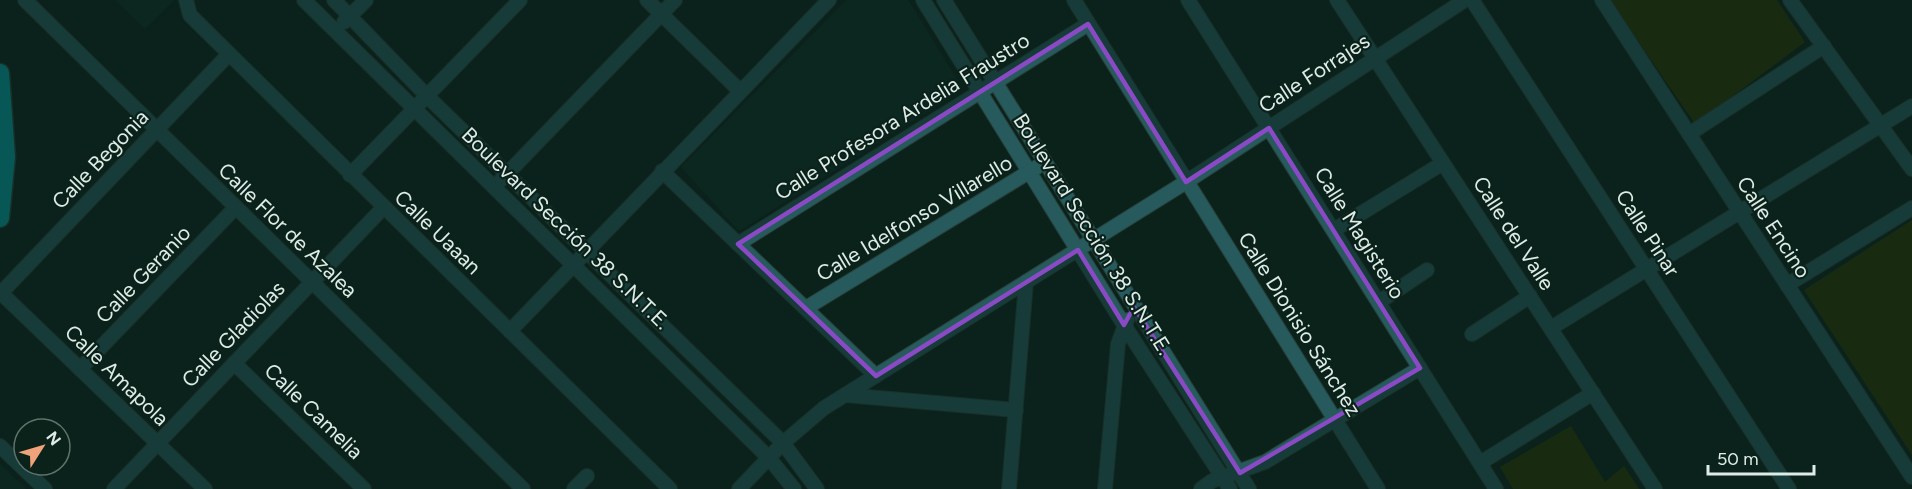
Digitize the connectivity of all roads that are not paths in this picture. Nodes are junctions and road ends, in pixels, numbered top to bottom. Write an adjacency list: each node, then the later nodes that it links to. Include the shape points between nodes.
1 (24, 0): 35 (street, Calle Flor de Azalea)
2 (186, 0): 24 (street, Calle Uaaan, via 190,15)
3 (304, 0): 22 (street, Boulevard Sección 38 S.N.T.E.)
4 (334, 0): 20 (street, Boulevard Sección 38 S.N.T.E.)
5 (366, 0): 20 (street)
6 (520, 0): 30 (street)
7 (647, 0): 19 (street)
8 (675, 0): 19 (street)
9 (829, 0): 28 (street)
10 (923, 0): 29 (street, Boulevard Sección 38 S.N.T.E.)
11 (944, 0): 27 (street, Boulevard Sección 38 S.N.T.E.)
12 (1074, 0): 21 (street, Calle Dionisio Sánchez)
13 (1188, 0): 34 (street, Calle Magisterio)
14 (1337, 0): 25 (street, Calle del Valle)
15 (1465, 0): 25 (street, Calle Forrajes)
16 (1472, 0): 57 (street, Calle Pinar)
17 (1602, 0): 36 (street, Calle Encino)
18 (1790, 0): 23 (street)
19 (661, 14): 28 (street); 42 (street)
20 (349, 17): 22 (street); 30 (street, Boulevard Sección 38 S.N.T.E.)
21 (1088, 24): 27 (street, Calle Profesora Ardelia Fraustro); 44 (street, Calle Dionisio Sánchez)
22 (336, 31): 32 (street, Boulevard Sección 38 S.N.T.E.)
23 (1824, 46): 33 (street); 36 (street)
24 (229, 54): 35 (street, Calle Begonia); 43 (street, Calle Uaaan)
25 (1375, 59): 34 (street, Calle Forrajes); 38 (street, Calle del Valle)
26 (0, 73): 50 (main road, via 6,157)
27 (995, 82): 29 (street, Calle Profesora Ardelia Fraustro); 37 (street, Boulevard Sección 38 S.N.T.E.)
28 (740, 91): 40 (street)
29 (980, 92): 41 (street, Boulevard Sección 38 S.N.T.E.); 53 (street, Calle Profesora Ardelia Fraustro)
30 (428, 96): 32 (street); 42 (street, Boulevard Sección 38 S.N.T.E.)
31 (1912, 105): 33 (street)
32 (414, 109): 43 (street); 45 (street, Boulevard Sección 38 S.N.T.E.)
33 (1880, 125): 39 (street); 49 (street)
34 (1269, 128): 44 (street, Calle Forrajes); 51 (street, Calle Magisterio)
35 (156, 130): 46 (street, Calle Flor de Azalea); 62 (street, Calle Begonia)
36 (1689, 134): 49 (street, Calle Encino)
37 (1045, 163): 41 (street, Calle Idelfonso Villarello); 52 (street, Boulevard Sección 38 S.N.T.E.)
38 (1443, 163): 51 (street); 63 (street, Calle del Valle)
39 (1912, 169)
40 (662, 171): 53 (street); 55 (street)
41 (1030, 172): 54 (street, Boulevard Sección 38 S.N.T.E.); 65 (street, Calle Idelfonso Villarello)
42 (508, 173): 45 (street); 55 (street, Boulevard Sección 38 S.N.T.E.)
43 (350, 175): 47 (street, Calle Uaaan)
44 (1186, 182): 52 (street, Calle Forrajes); 78 (street, Calle Dionisio Sánchez)
45 (495, 186): 56 (street, Boulevard Sección 38 S.N.T.E.)
46 (236, 208): 60 (street, Calle Flor de Azalea); 73 (street, Calle Geranio)
47 (383, 208): 60 (street, Calle Gladiolas); 69 (street, Calle Uaaan)
48 (1912, 208): 61 (street)
49 (1739, 212): 57 (street); 61 (street, Calle Encino)
50 (0, 218)
51 (1334, 230): 64 (street, Calle Magisterio)
52 (1093, 240): 54 (street, Calle Forrajes); 66 (street, Boulevard Sección 38 S.N.T.E.)
53 (738, 243): 65 (street)
54 (1078, 249): 59 (street, Calle Forrajes); 67 (street, Boulevard Sección 38 S.N.T.E.)
55 (586, 250): 56 (street); 79 (street, Boulevard Sección 38 S.N.T.E.)
56 (573, 263): 69 (street); 82 (street, Boulevard Sección 38 S.N.T.E.)
57 (1646, 269): 68 (street); 105 (street, Calle Pinar)
58 (1427, 270): 64 (street)
59 (1026, 282): 74 (street, Calle Forrajes); 77 (street)
60 (312, 283): 71 (street, Calle Gladiolas); 92 (street, Calle Flor de Azalea)
61 (1787, 285): 86 (street, Calle Encino)
62 (1, 292): 73 (street, Calle Amapola)
63 (1530, 296): 68 (street, Calle del Valle); 70 (street)
64 (1379, 302): 72 (street, Calle Magisterio)
65 (806, 308): 74 (street)
66 (1135, 308): 67 (street); 84 (street, Boulevard Sección 38 S.N.T.E.)
67 (1125, 326): 87 (street, Boulevard Sección 38 S.N.T.E.); 99 (street, via 1118,344)
68 (1551, 328): 75 (street, Calle del Valle)
69 (510, 331): 94 (street, Calle Uaaan)
70 (1472, 334)
71 (234, 363): 80 (street, Calle Gladiolas); 91 (street, Calle Camelia)
72 (1420, 368): 78 (street); 83 (street, Calle Magisterio)
73 (80, 369): 80 (street, Calle Amapola)
74 (876, 376): 76 (street, Calle Forrajes)
75 (1593, 393): 83 (street); 104 (street, Calle del Valle)
76 (845, 395): 77 (street); 79 (street, Calle Forrajes)
77 (1016, 410): 98 (street)
78 (1336, 420): 84 (street); 102 (street, Calle Dionisio Sánchez)
79 (783, 443): 82 (street, Calle Forrajes); 97 (street, Boulevard Sección 38 S.N.T.E.)
80 (158, 444): 89 (street, Calle Gladiolas); 90 (street, Calle Amapola)
81 (0, 446): 88 (street)
82 (769, 458): 95 (street, Calle Forrajes); 96 (street, Boulevard Sección 38 S.N.T.E.)
83 (1480, 463): 103 (street, Calle Magisterio)
84 (1240, 474): 87 (street); 101 (street, Boulevard Sección 38 S.N.T.E.)
85 (587, 476): 93 (street)
86 (1912, 477)
87 (1227, 484): 100 (street, via 1206,484)
88 (45, 489)
89 (114, 489)
90 (205, 489)
91 (364, 489)
92 (523, 489)
93 (574, 489)
94 (670, 489)
95 (739, 489)
96 (794, 489)
97 (817, 489)
98 (1009, 489)
99 (1105, 489)
100 (1201, 489)
101 (1249, 489)
102 (1378, 489)
103 (1496, 489)
104 (1655, 489)
105 (1789, 489)

